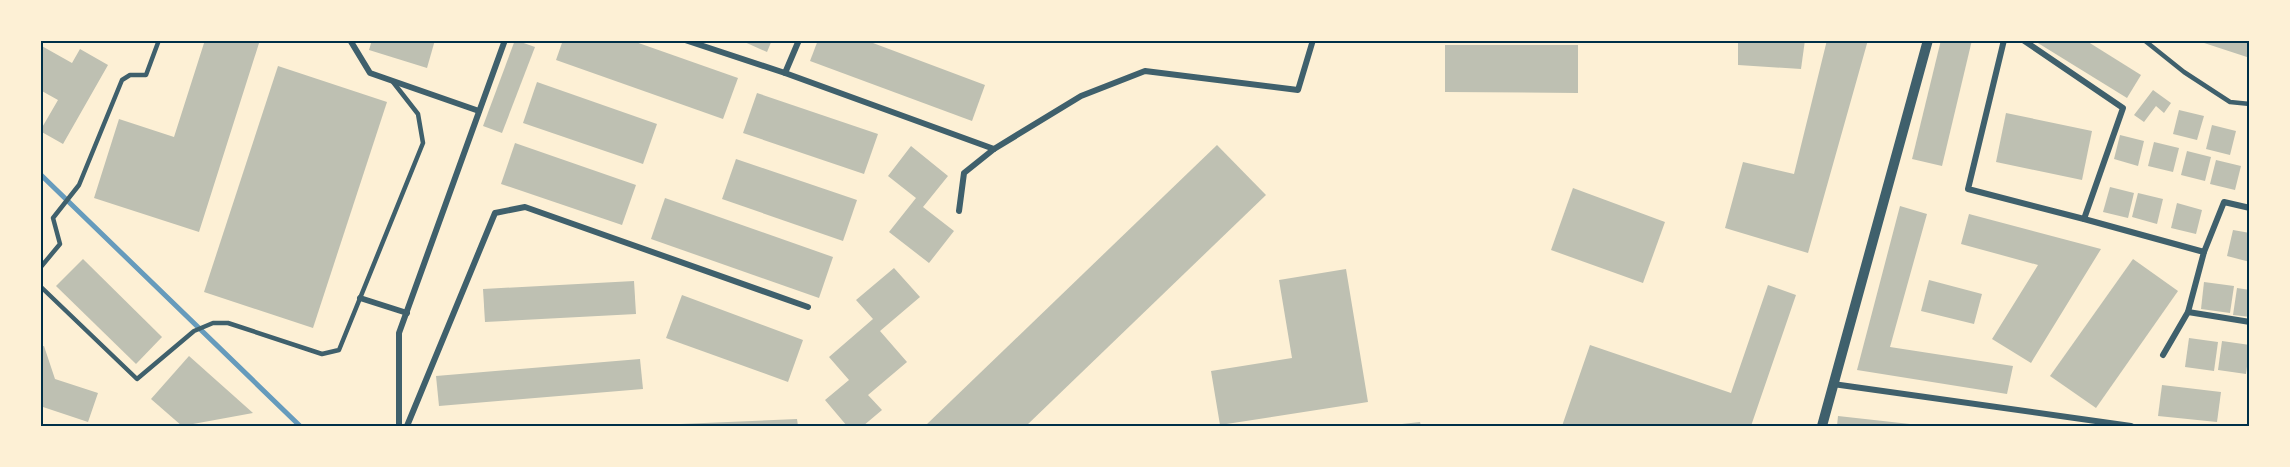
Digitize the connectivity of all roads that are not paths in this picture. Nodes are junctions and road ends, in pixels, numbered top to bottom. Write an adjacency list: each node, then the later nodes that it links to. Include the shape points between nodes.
1 (159, 40): 20 (lane, via 146,75 130,75 122,80 79,185 53,218 60,244)
2 (350, 40): 12 (street, via 370,73)
3 (505, 40): 14 (street)
4 (685, 40): 11 (street)
5 (799, 40): 11 (street)
6 (1313, 40): 15 (street, via 1298,90 1145,71 1081,96)
7 (1928, 40): 28 (street)
8 (2004, 40): 18 (street, via 1968,189)
9 (2023, 40): 18 (street, via 2123,108)
10 (2144, 40): 13 (lane, via 2230,102)
11 (785, 73): 15 (street)
12 (393, 81): 14 (street); 22 (lane, via 418,114 423,143)
13 (2250, 104)
14 (479, 111): 25 (street)
15 (994, 149): 17 (street, via 964,173)
16 (2250, 208): 19 (street, via 2224,202)
17 (959, 211)
18 (2084, 219): 19 (street)
19 (2204, 252): 24 (street)
20 (40, 268)
21 (40, 286): 22 (lane, via 137,379 195,331 213,322 228,323 322,354 339,350)
22 (360, 298): 25 (street)
23 (808, 306): 30 (street, via 525,207 495,213)
24 (2188, 312): 26 (street); 27 (street)
25 (407, 313): 29 (street, via 399,333)
26 (2250, 322)
27 (2163, 355)
28 (1833, 384): 31 (street); 32 (street)
29 (399, 426)
30 (407, 426)
31 (1822, 426)
32 (2131, 426)

